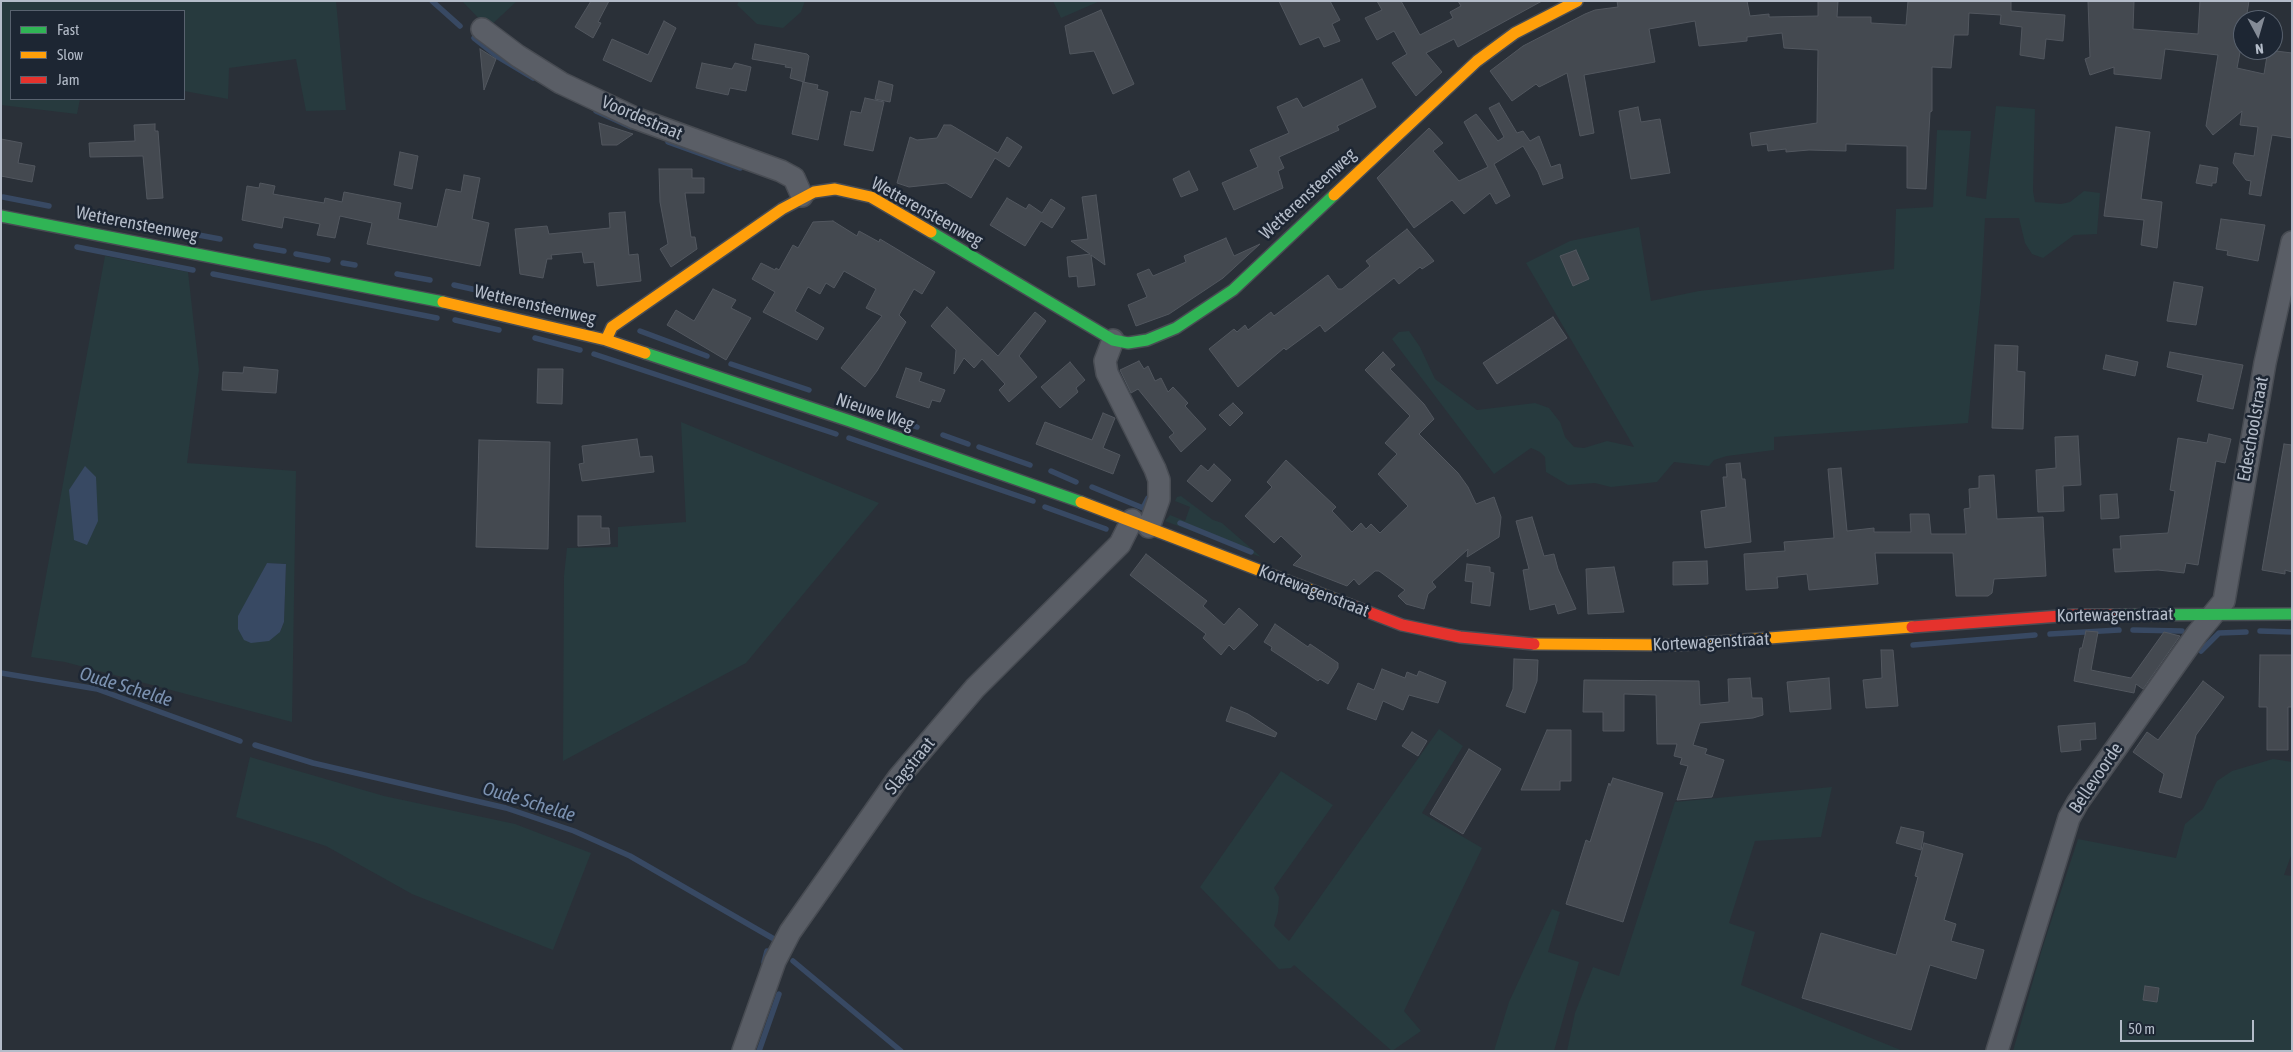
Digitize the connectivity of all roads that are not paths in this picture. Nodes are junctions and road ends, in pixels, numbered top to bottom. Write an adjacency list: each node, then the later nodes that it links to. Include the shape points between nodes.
1 (1576, 1): 7 (street, Wetterensteenweg, via 1515,33 1477,61 1233,290 1160,336 1128,343)
2 (482, 29): 3 (street, Voordestraat, via 561,82 635,118 782,171 794,178)
3 (802, 196): 6 (street, Wetterensteenweg, via 612,327); 7 (street, Wetterensteenweg, via 835,189 870,198)
4 (1, 216): 6 (street, Wetterensteenweg, via 431,300)
5 (2292, 242): 9 (street, Edeschoolstraat, via 2264,370 2224,601)
6 (606, 340): 8 (street, Nieuwe Weg)
7 (1113, 340): 8 (street, via 1105,361 1107,373 1159,480 1160,499)
8 (1140, 523): 9 (street, Kortewagenstraat, via 1402,625 1460,638 1505,643 1678,645 2074,615); 11 (street, Slagstraat, via 975,688 899,777 790,932 775,961)
9 (2213, 614): 10 (street, Kortewagenstraat); 12 (street, Bellevoorde, via 2069,818)
10 (2292, 614)
11 (744, 1051)
12 (1997, 1051)

